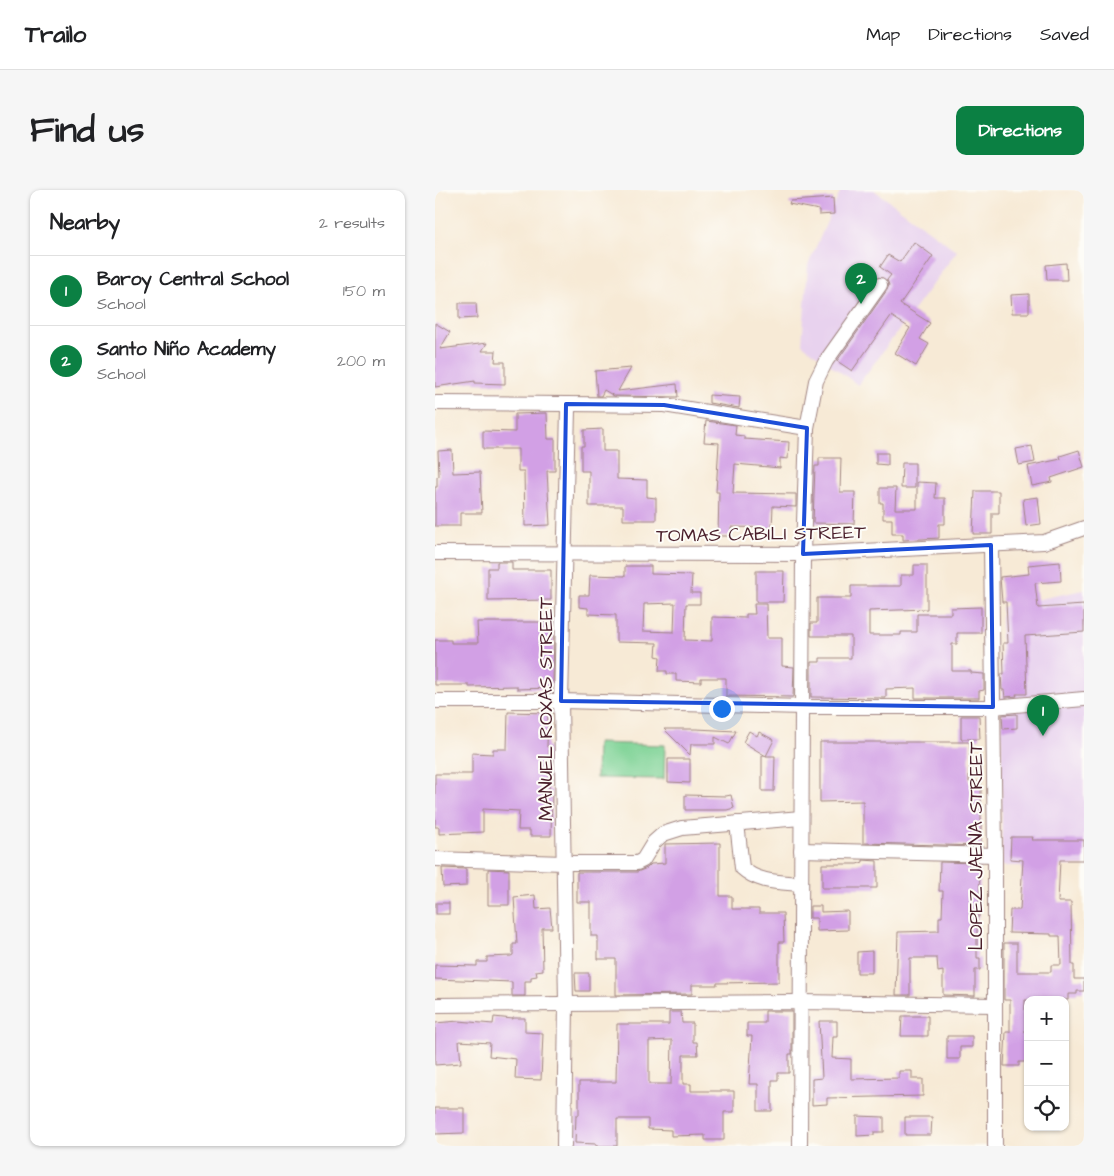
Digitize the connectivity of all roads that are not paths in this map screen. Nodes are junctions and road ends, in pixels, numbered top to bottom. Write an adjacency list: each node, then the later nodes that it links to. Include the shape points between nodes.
1 (880, 285): 4 (street, via 826,361 816,381)
2 (435, 403): 3 (street)
3 (566, 404): 4 (street, via 664,405); 8 (street, MANUEL ROXAS STREET, via 569,413)
4 (807, 428): 9 (street)
5 (1084, 528): 6 (street, TOMAS CABILI STREET, via 1044,542)
6 (991, 545): 9 (street, TOMAS CABILI STREET); 14 (street, LOPEZ JAENA STREET)
7 (435, 552): 8 (street, TOMAS CABILI STREET)
8 (566, 552): 9 (street, TOMAS CABILI STREET); 12 (street, MANUEL ROXAS STREET)
9 (803, 554): 13 (street)
10 (1084, 699): 14 (street)
11 (435, 701): 12 (street)
12 (561, 701): 13 (street); 20 (street, MANUEL ROXAS STREET)
13 (802, 707): 14 (street); 15 (street)
14 (993, 707): 18 (street, LOPEZ JAENA STREET)
15 (801, 818): 16 (street); 17 (street)
16 (737, 823): 20 (street, via 682,828 663,834 637,863); 21 (street, via 742,868 754,877 771,882)
17 (801, 850): 18 (street); 21 (street)
18 (995, 855): 25 (street, LOPEZ JAENA STREET)
19 (435, 859): 20 (street)
20 (564, 863): 24 (street, MANUEL ROXAS STREET)
21 (801, 884): 22 (street)
22 (800, 1002): 24 (street); 25 (street); 27 (street)
23 (435, 1004): 24 (street)
24 (567, 1004): 26 (street, MANUEL ROXAS STREET)
25 (994, 1005): 28 (street, LOPEZ JAENA STREET)
26 (564, 1146)
27 (800, 1146)
28 (995, 1146)

